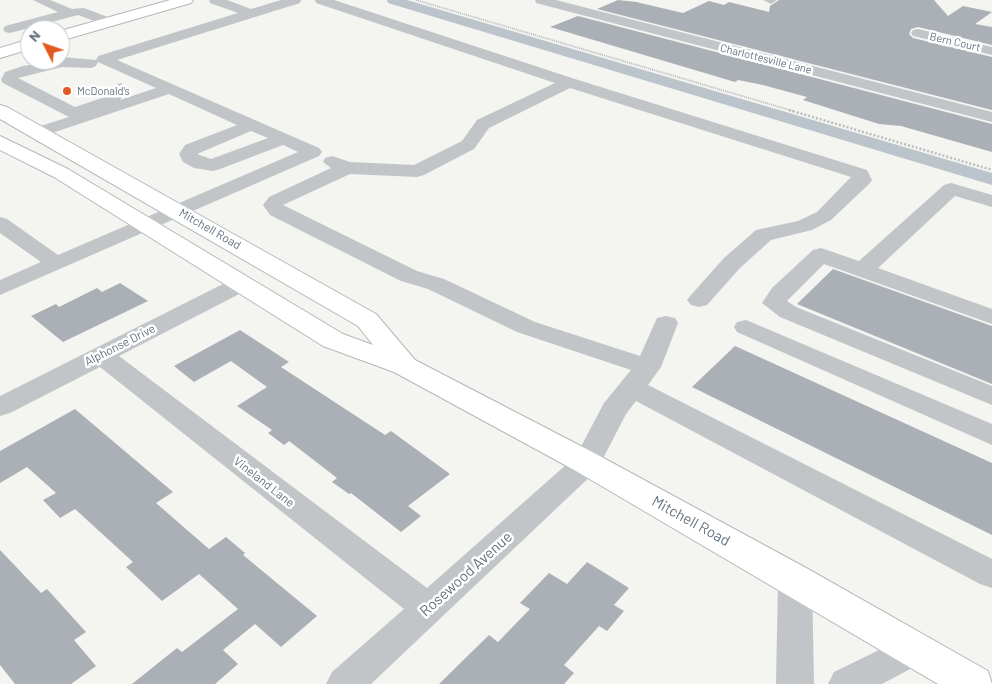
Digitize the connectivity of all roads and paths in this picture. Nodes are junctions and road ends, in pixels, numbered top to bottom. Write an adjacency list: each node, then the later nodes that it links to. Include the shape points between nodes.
1 (39, 0): 10 (street)
2 (186, 0): 12 (main road)
3 (215, 0): 11 (street)
4 (294, 0): 11 (street)
5 (321, 0): 22 (street)
6 (416, 0): 35 (path)
7 (541, 0): 9 (street, Charlottesville Lane)
8 (578, 0): 9 (street)
9 (562, 6): 27 (street, Charlottesville Lane)
10 (71, 13): 12 (street, via 80,11); 13 (street)
11 (251, 13): 20 (street)
12 (108, 22): 14 (main road)
13 (5, 27): 15 (street)
14 (70, 33)
15 (20, 34)
16 (918, 34): 18 (street, Bern Court)
17 (20, 47): 19 (main road)
18 (992, 50)
19 (0, 53)
20 (98, 69): 21 (street); 23 (street); 23 (street, via 62,62 11,75 9,80 74,113 111,100)
21 (147, 79): 23 (street); 24 (street)
22 (569, 82): 34 (street, via 490,120 468,145 417,171); 44 (street, via 850,168 860,174 862,180 824,216 805,226 764,236 732,263)
23 (120, 88)
24 (169, 89): 25 (street); 28 (street)
25 (144, 98): 29 (street); 30 (street)
26 (0, 111): 29 (main road, Mitchell Road)
27 (992, 117)
28 (251, 125): 30 (street); 31 (street)
29 (40, 132): 37 (main road, Mitchell Road)
30 (233, 132): 31 (street, via 191,149 190,158 201,164 213,165)
31 (283, 139): 33 (street)
32 (0, 142): 39 (main road, Mitchell Road, via 61,172)
33 (313, 152): 34 (street); 37 (street)
34 (347, 168): 50 (street, via 273,205 277,211 400,272 436,284)
35 (992, 170)
36 (992, 201): 41 (street, via 951,189)
37 (176, 210): 39 (street); 49 (main road, Mitchell Road, via 367,320)
38 (0, 223): 40 (street)
39 (144, 225): 40 (street); 42 (main road, Mitchell Road)
40 (56, 262): 43 (street)
41 (864, 269): 45 (street); 51 (street, via 821,255 780,293 774,303 788,312)
42 (241, 284): 48 (street, Alphonse Drive); 49 (main road, Mitchell Road, via 333,340)
43 (0, 288)
44 (699, 300)
45 (989, 312)
46 (666, 323): 50 (street)
47 (746, 328): 53 (street)
48 (101, 355): 52 (street, Alphonse Drive); 57 (street, Vineland Lane)
49 (404, 366): 54 (main road, Mitchell Road)
50 (640, 377): 54 (street, via 614,410); 55 (street)
51 (992, 396)
52 (0, 407)
53 (992, 434)
54 (587, 463): 56 (main road, Mitchell Road); 57 (street, Rosewood Avenue)
55 (992, 574)
56 (795, 580): 58 (main road, Mitchell Road); 60 (street)
57 (428, 608): 59 (street, Rosewood Avenue)
58 (914, 649): 61 (street); 62 (main road, Mitchell Road)
59 (345, 684)
60 (796, 684)
61 (846, 684)
62 (974, 684)

